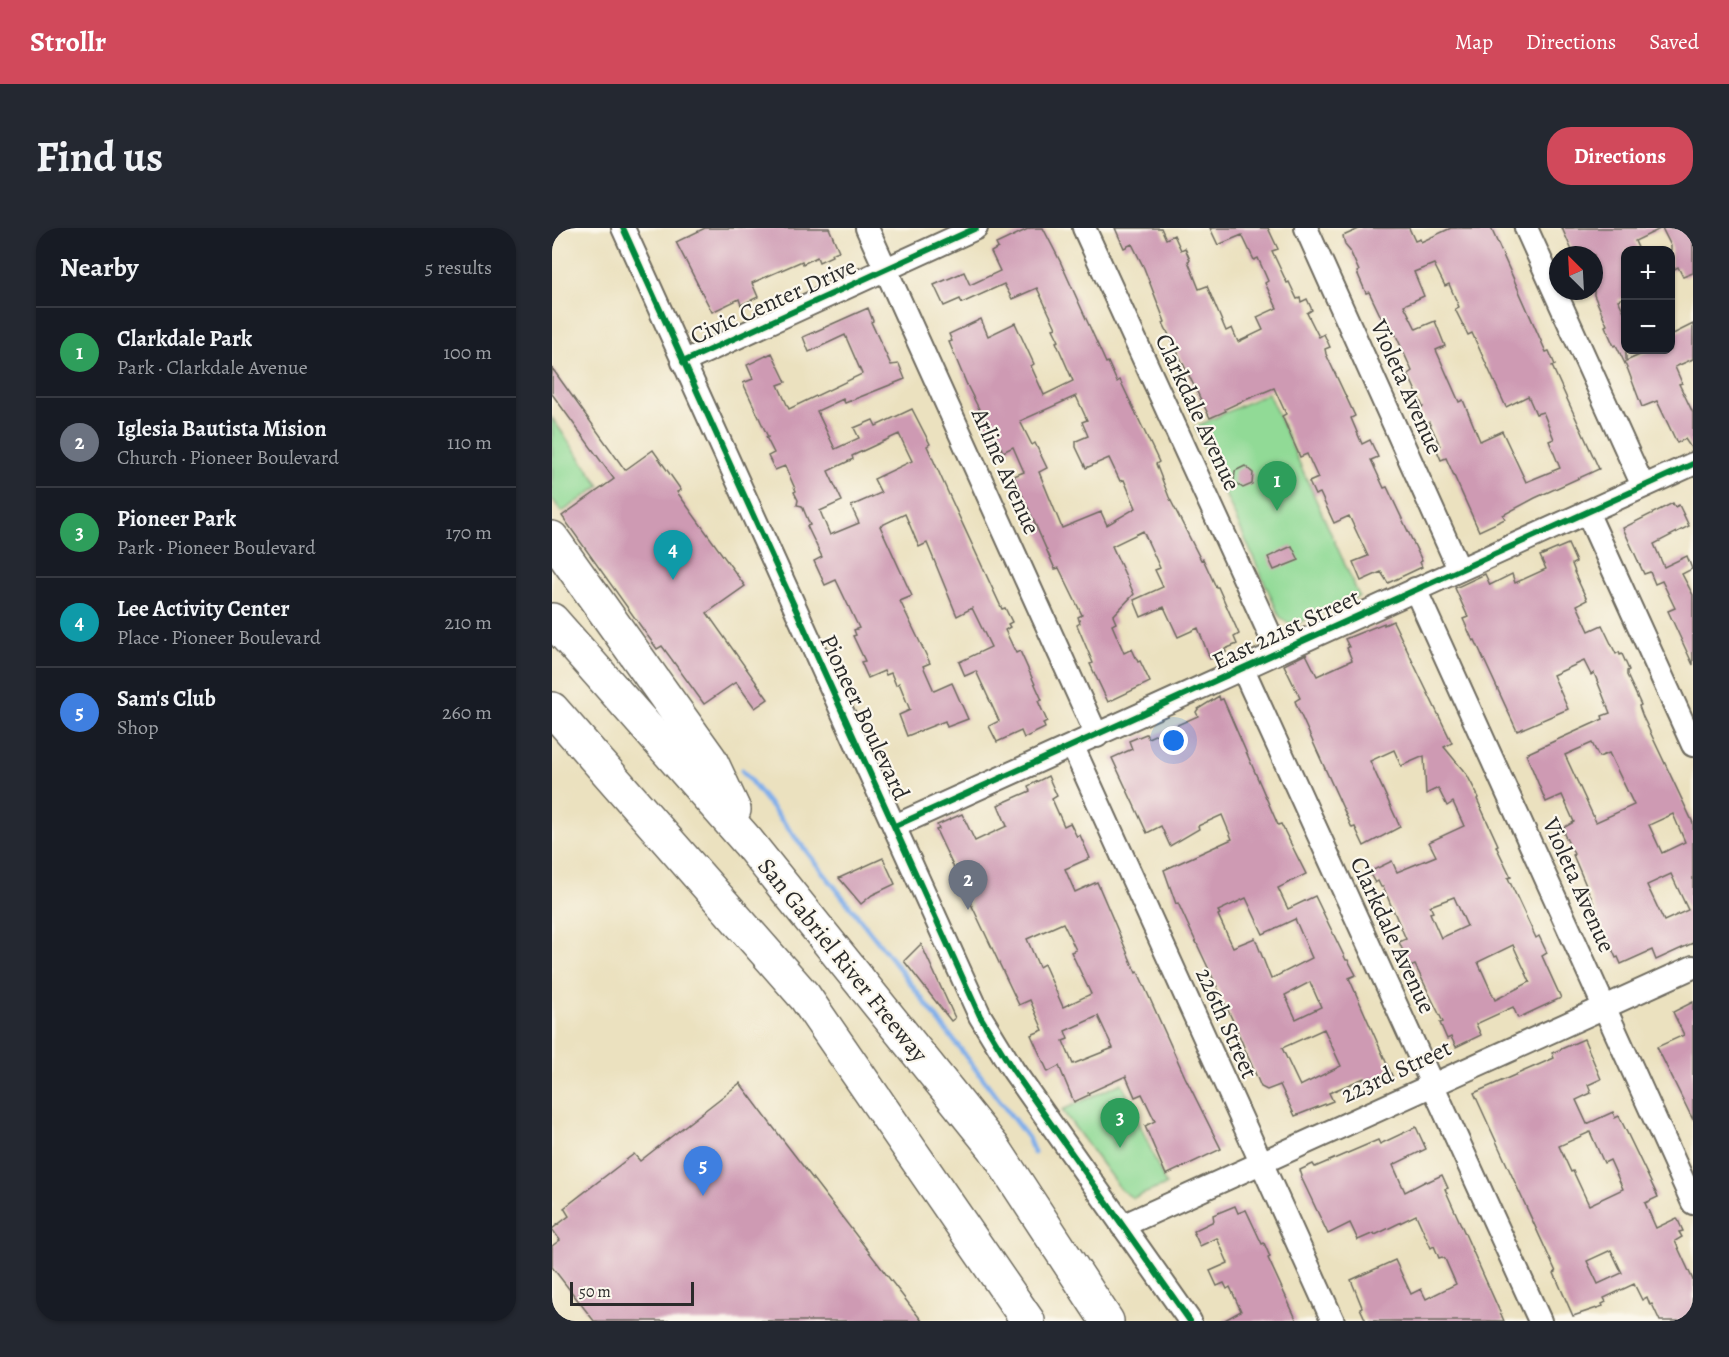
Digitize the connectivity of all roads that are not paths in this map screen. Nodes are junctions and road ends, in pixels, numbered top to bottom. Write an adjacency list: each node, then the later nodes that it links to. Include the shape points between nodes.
1 (623, 228): 8 (street, Pioneer Boulevard)
2 (867, 228): 7 (street, Arline Avenue)
3 (976, 228): 7 (street, Civic Center Drive)
4 (1084, 228): 16 (street, Clarkdale Avenue)
5 (1305, 228): 13 (street, Violeta Avenue)
6 (1526, 228): 10 (street)
7 (885, 270): 8 (street, Civic Center Drive); 19 (street, Arline Avenue)
8 (683, 362): 22 (street, Pioneer Boulevard)
9 (1693, 464): 10 (street, East 221st Street)
10 (1643, 486): 11 (street, East 221st Street)
11 (1587, 512): 13 (street, East 221st Street); 20 (street)
12 (552, 538): 23 (highway, via 710,759)
13 (1459, 569): 14 (street, East 221st Street)
14 (1415, 589): 16 (street, East 221st Street); 25 (street, Violeta Avenue)
15 (552, 620): 23 (highway, San Gabriel River Freeway)
16 (1278, 652): 17 (street, East 221st Street)
17 (1243, 669): 19 (street, East 221st Street); 26 (street, Clarkdale Avenue)
18 (557, 718): 30 (highway, via 805,997)
19 (1097, 736): 21 (street, East 221st Street)
20 (1693, 745)
21 (1073, 747): 22 (street, East 221st Street); 27 (street, 226th Street)
22 (895, 826): 29 (street, Pioneer Boulevard, via 989,1032)
23 (748, 842): 31 (highway, San Gabriel River Freeway, via 994,1149)
24 (1693, 967): 25 (street, 223rd Street)
25 (1604, 1007): 26 (street, 223rd Street); 28 (street, Violeta Avenue)
26 (1432, 1085): 27 (street, 223rd Street); 34 (street, Clarkdale Avenue)
27 (1261, 1163): 29 (street, 223rd Street); 33 (street, 226th Street)
28 (1693, 1203)
29 (1122, 1226): 32 (street, Pioneer Boulevard)
30 (1028, 1321)
31 (1107, 1321)
32 (1190, 1321)
33 (1333, 1321)
34 (1540, 1321)

